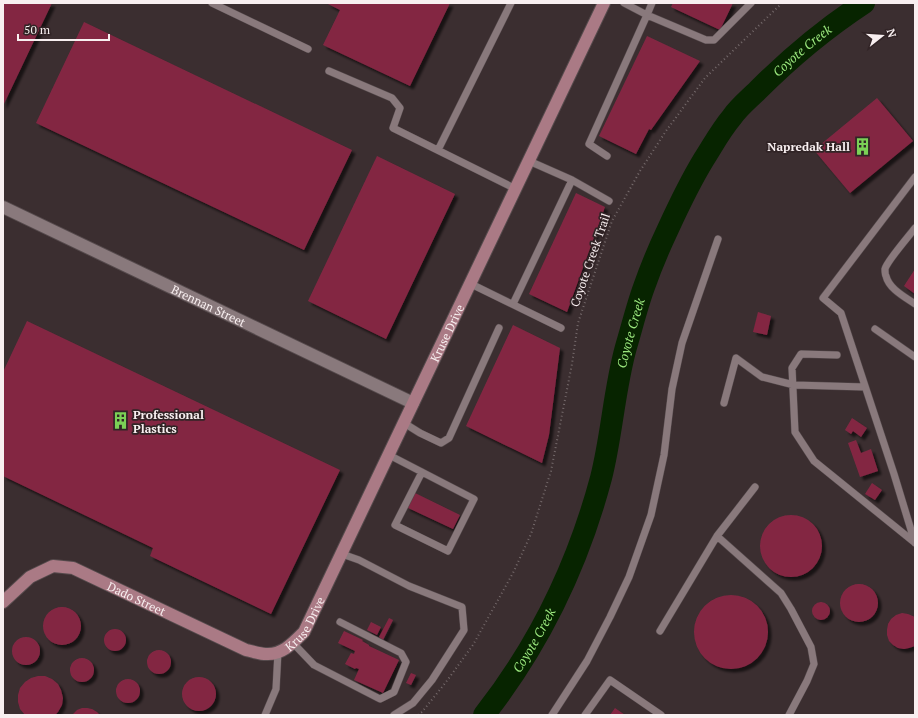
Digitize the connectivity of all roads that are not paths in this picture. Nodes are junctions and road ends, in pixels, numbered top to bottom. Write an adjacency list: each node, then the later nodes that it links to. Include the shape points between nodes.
1 (212, 3): 8 (lane)
2 (511, 3): 10 (lane)
3 (604, 3): 12 (street, Kruse Drive)
4 (624, 3): 7 (lane)
5 (652, 3): 7 (lane)
6 (751, 3): 7 (lane, via 714,40 706,40)
7 (647, 15): 11 (lane, via 589,144)
8 (308, 49)
9 (329, 71): 10 (lane, via 392,98 400,108 394,128)
10 (438, 150): 15 (lane)
11 (607, 156)
12 (529, 161): 14 (lane); 15 (street, Kruse Drive)
13 (915, 177): 29 (lane, via 823,298 841,313)
14 (572, 180): 16 (lane); 21 (lane)
15 (516, 189): 20 (street, Kruse Drive)
16 (609, 201)
17 (3, 207): 31 (street, Brennan Street)
18 (915, 228): 22 (lane, via 889,263 885,275 899,293)
19 (718, 239): 46 (lane, via 682,343 672,390 664,455 644,536 629,577 603,630 587,661)
20 (470, 284): 21 (lane); 31 (street, Kruse Drive)
21 (513, 304): 24 (lane)
22 (915, 304)
23 (499, 328): 32 (lane, via 449,438 441,443 420,434)
24 (561, 328)
25 (876, 329): 27 (lane)
26 (837, 355): 28 (lane, via 801,354 792,368)
27 (915, 357)
28 (794, 385): 29 (lane); 30 (lane, via 762,377 736,358); 37 (lane, via 795,432 814,461)
29 (865, 387): 37 (lane)
30 (724, 403)
31 (413, 404): 32 (street, Kruse Drive)
32 (404, 423): 33 (street, Kruse Drive)
33 (389, 456): 34 (lane); 38 (street, Kruse Drive)
34 (422, 472): 34 (lane, via 474,498 448,551 395,526)
35 (755, 487): 36 (lane)
36 (718, 536): 41 (lane); 49 (lane, via 781,593 811,647 814,664)
37 (915, 542)
38 (342, 554): 42 (street, Kruse Drive, via 304,632); 45 (lane, via 409,586 462,607 464,630 432,680 413,703)
39 (3, 602): 43 (street, Dado Street, via 30,577 54,566 73,568 246,650 266,654)
40 (340, 622): 42 (lane, via 401,653 406,662 394,692 380,699 314,665)
41 (660, 631)
42 (293, 642): 43 (street, Kruse Drive)
43 (278, 652): 44 (lane, via 276,689)
44 (265, 715)
45 (394, 715)
46 (552, 715)
47 (585, 715): 48 (lane, via 610,680)
48 (661, 715)
49 (789, 715)

